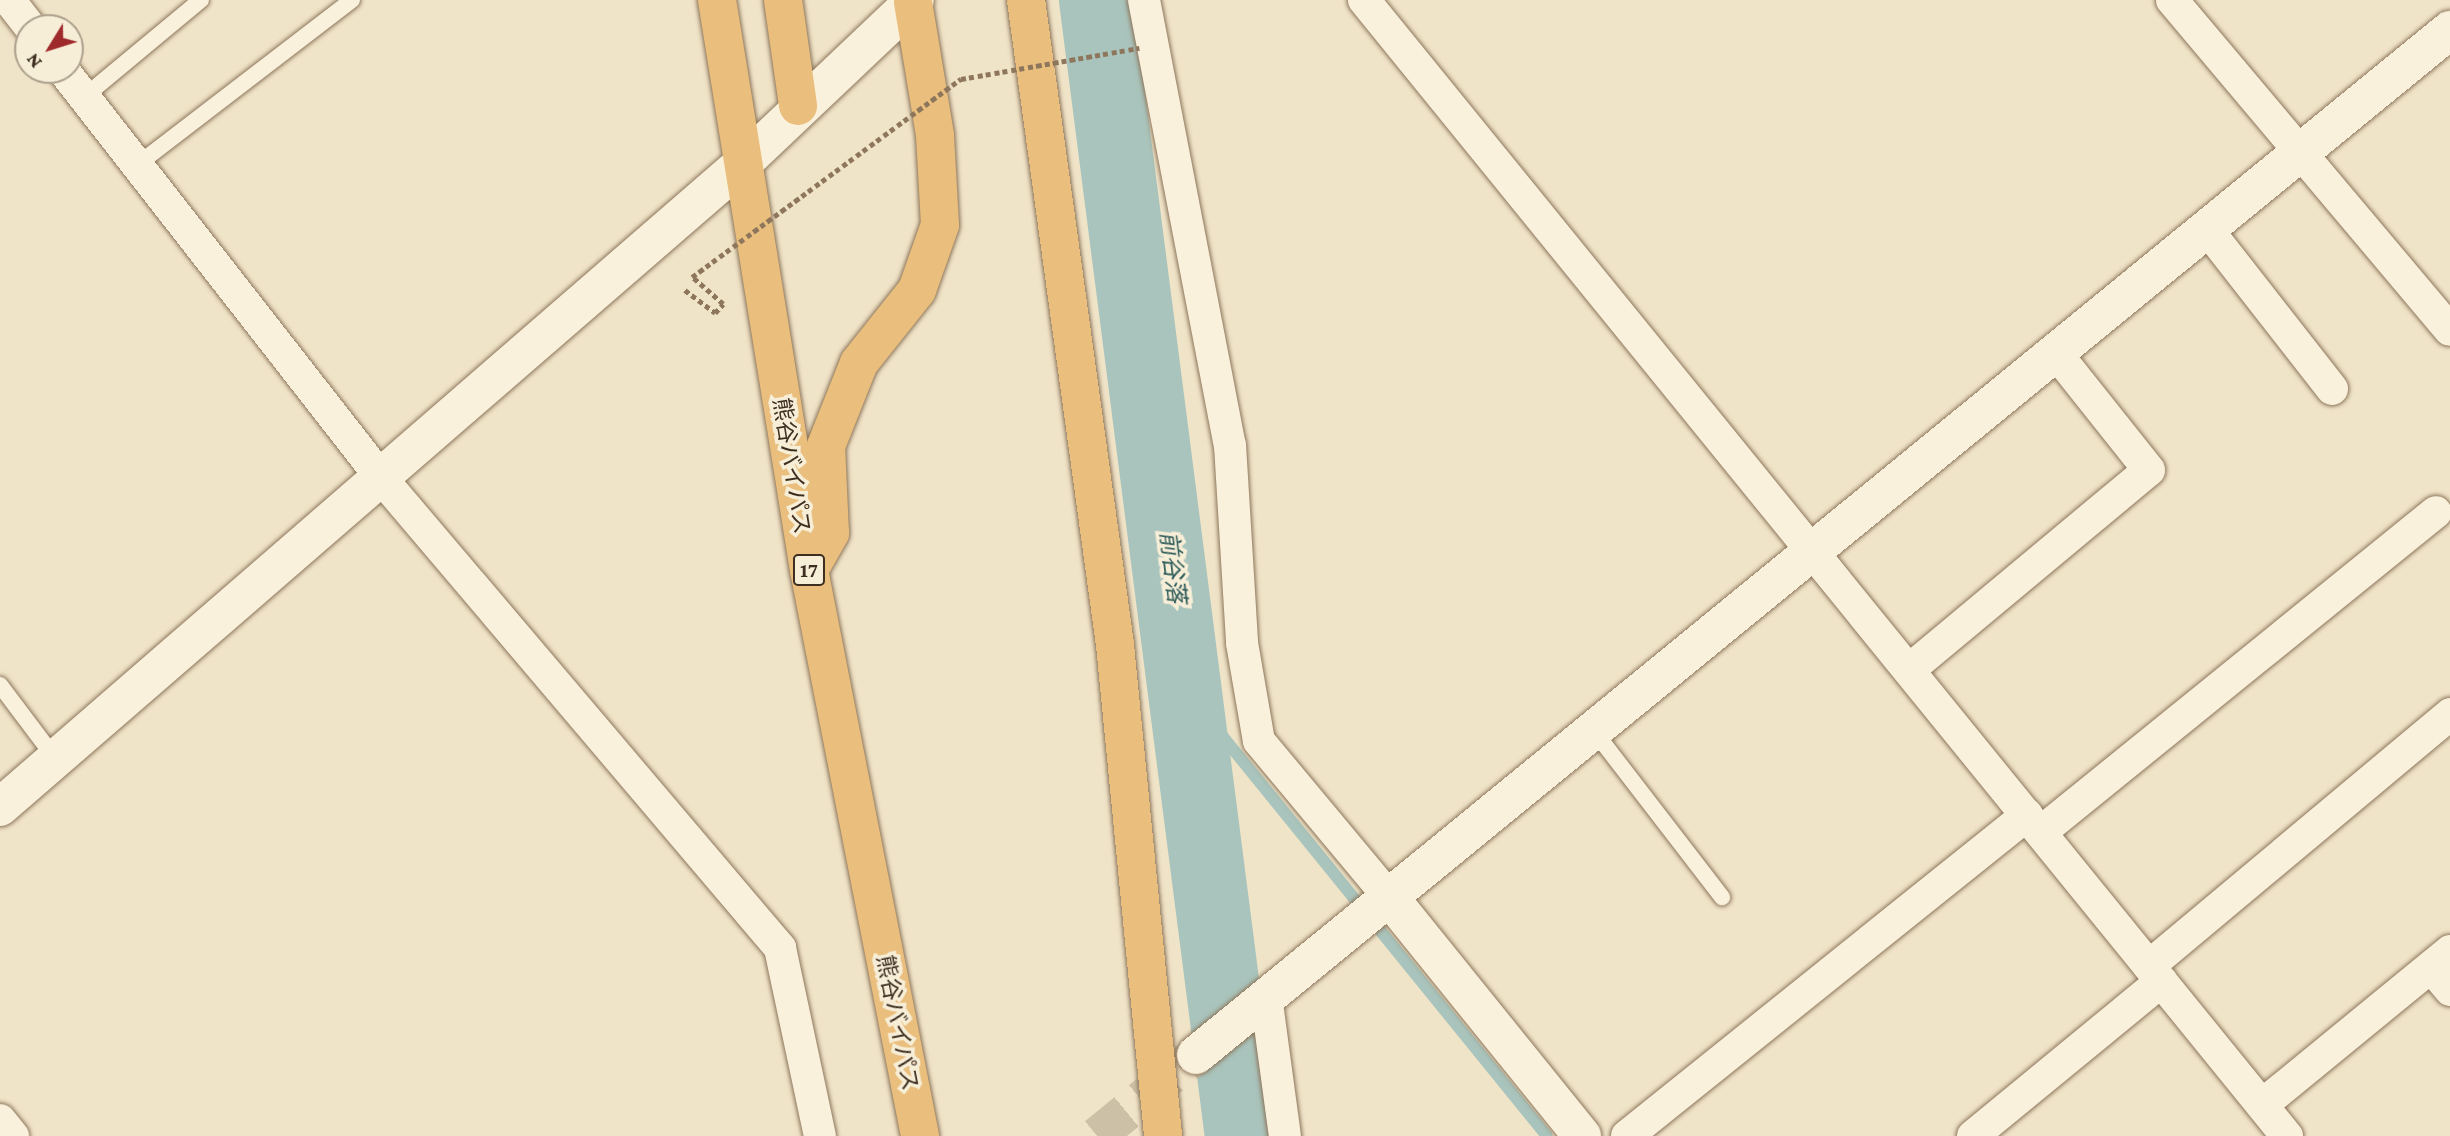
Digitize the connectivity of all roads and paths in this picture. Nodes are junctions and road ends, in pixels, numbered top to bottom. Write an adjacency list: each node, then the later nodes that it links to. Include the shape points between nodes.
1 (9, 0): 11 (street)
2 (201, 0): 15 (lane)
3 (352, 0): 19 (lane)
4 (717, 0): 18 (highway, 熊谷バイパス / 17)
5 (783, 0): 16 (highway)
6 (1026, 0): 47 (highway, via 1115,645)
7 (1144, 0): 37 (street, via 1230,445 1242,643 1259,741)
8 (1364, 0): 27 (street)
9 (2172, 0): 17 (street)
10 (914, 1): 16 (street); 28 (highway, 17, via 935,135 940,225 917,290 859,363 826,446 830,533)
11 (20, 14)
12 (2450, 30): 17 (street)
13 (1139, 48): 21 (path, bridge, via 961,79 692,277 723,304 715,313)
14 (74, 84): 15 (street)
15 (84, 97): 19 (street)
16 (798, 106): 18 (street)
17 (2304, 149): 20 (street); 22 (street)
18 (742, 164): 25 (street); 28 (highway, 熊谷バイパス / 17)
19 (137, 165): 25 (street)
20 (2207, 229): 23 (street); 24 (street)
21 (685, 290)
22 (2450, 330)
23 (2056, 353): 27 (street); 29 (street, via 2149,470)
24 (2332, 389)
25 (383, 480): 33 (street); 45 (street, via 780,948)
26 (2436, 512): 35 (street)
27 (1813, 552): 29 (street); 32 (street)
28 (809, 570): 46 (highway, 熊谷バイパス / 17)
29 (1909, 670): 35 (street)
30 (0, 685): 33 (lane)
31 (2450, 714): 39 (street)
32 (1594, 731): 36 (lane); 37 (street)
33 (56, 760): 34 (street)
34 (0, 807)
35 (2034, 824): 39 (street); 50 (street)
36 (1722, 897)
37 (1389, 899): 40 (street); 49 (street)
38 (2444, 969): 42 (street)
39 (2155, 973): 42 (street); 51 (street)
40 (1265, 997): 41 (street); 48 (street)
41 (1196, 1055)
42 (2262, 1105): 52 (street)
43 (0, 1120): 44 (street)
44 (13, 1136)
45 (820, 1136)
46 (920, 1136)
47 (1163, 1136)
48 (1284, 1136)
49 (1583, 1136)
50 (1627, 1136)
51 (1973, 1136)
52 (2287, 1136)

